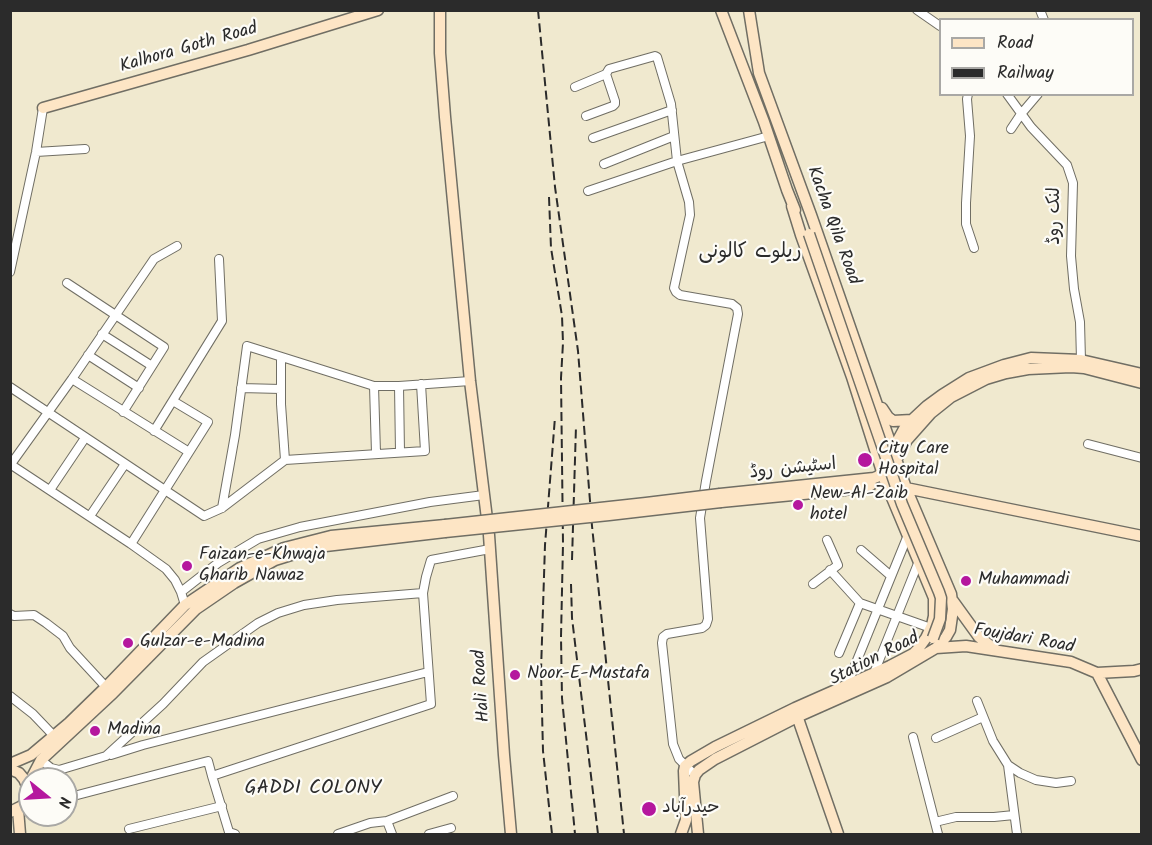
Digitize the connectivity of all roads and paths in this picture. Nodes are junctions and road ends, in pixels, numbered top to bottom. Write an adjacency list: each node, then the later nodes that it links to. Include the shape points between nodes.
1 (378, 10): 12 (street, Kalhora Goth Road)
2 (440, 10): 41 (street, Hali Road, via 445,117)
3 (721, 10): 18 (street, Kacha Qila Road)
4 (749, 10): 25 (street, Kacha Qila Road, via 759,74)
5 (917, 10): 6 (street)
6 (939, 25)
7 (606, 74): 8 (street); 13 (street, via 609,69 657,57); 15 (street, via 615,104)
8 (575, 87)
9 (968, 96): 29 (street, via 966,224)
10 (1008, 96): 14 (street, لنک روڈ)
11 (1036, 96): 14 (street)
12 (44, 108): 21 (street)
13 (672, 110): 17 (street); 19 (street)
14 (1021, 114): 16 (street); 37 (street, لنک روڈ, via 1067,165 1073,183 1071,256)
15 (586, 116)
16 (1011, 129)
17 (674, 136): 22 (street); 23 (street)
18 (769, 136): 22 (street); 26 (street, Kacha Qila Road)
19 (593, 138)
20 (85, 149): 21 (street)
21 (36, 152): 31 (street)
22 (677, 161): 24 (street); 114 (street, via 690,215 674,288 680,296 732,304 738,314 700,518 708,619 702,628 663,638 673,744)
23 (604, 164)
24 (588, 191)
25 (805, 198): 27 (street); 50 (street, Kacha Qila Road)
26 (792, 206): 27 (street); 66 (street, Kacha Qila Road)
27 (807, 229): 92 (street, bridge, via 902,504 941,598 940,619)
28 (177, 246): 33 (street, via 154,259)
29 (974, 248)
30 (219, 259): 51 (street, via 222,321)
31 (10, 272)
32 (67, 283): 33 (street)
33 (116, 315): 34 (street); 38 (street, via 164,347)
34 (102, 334): 35 (street); 38 (street)
35 (88, 355): 40 (street); 47 (street)
36 (281, 357): 44 (street); 48 (street, via 247,346); 49 (street)
37 (1082, 360): 39 (street); 54 (street, via 1031,358 984,371 942,395)
38 (152, 366): 47 (street)
39 (1142, 374)
40 (72, 379): 52 (street); 53 (street)
41 (470, 381): 43 (street); 70 (street, Hali Road)
42 (1142, 383): 61 (street, via 1071,367 1006,373 951,397 931,413)
43 (421, 384): 45 (street); 59 (street, via 425,451)
44 (374, 386): 45 (street); 60 (street)
45 (399, 386): 59 (street)
46 (10, 387): 53 (street)
47 (139, 388): 52 (street)
48 (241, 388): 49 (street); 71 (street)
49 (280, 389): 63 (street)
50 (873, 392): 54 (street, via 891,420); 61 (street, Kacha Qila Road)
51 (173, 401): 55 (street); 58 (street, via 208,422)
52 (123, 412): 55 (street)
53 (48, 413): 56 (street); 64 (street)
54 (912, 420): 61 (street)
55 (154, 431): 58 (street)
56 (85, 438): 65 (street); 68 (street)
57 (1088, 444): 62 (street)
58 (189, 452): 69 (street)
59 (400, 452): 60 (street)
60 (376, 453): 63 (street)
61 (894, 455): 66 (street); 67 (street, Station Road)
62 (1142, 458)
63 (285, 460): 71 (street)
64 (11, 464): 68 (street)
65 (125, 464): 69 (street); 72 (street)
66 (883, 477): 67 (street); 73 (street, اسٹیشن روڈ, bridge); 74 (street, Station Road)
67 (906, 488): 75 (street); 86 (street, Station Road)
68 (50, 490): 72 (street)
69 (165, 490): 71 (street, via 204,516); 77 (street)
70 (484, 495): 78 (street, Hali Road); 84 (street, via 300,527 258,539)
71 (222, 508)
72 (90, 516): 77 (street)
73 (445, 528): 88 (street, via 331,536 284,548 240,568); 110 (street, via 317,547 275,560 234,583 196,609)
74 (908, 535): 80 (street, Station Road); 82 (street)
75 (1142, 536)
76 (827, 540): 81 (street, via 838,564)
77 (131, 544): 84 (street, via 166,569)
78 (490, 549): 85 (street, via 431,560); 131 (street, Hali Road)
79 (861, 550): 82 (street)
80 (919, 561): 91 (street); 92 (street, Station Road, via 934,598)
81 (830, 570): 83 (street); 87 (street)
82 (891, 576): 89 (street)
83 (813, 584)
84 (181, 592): 88 (street)
85 (423, 593): 97 (street); 109 (street, via 304,605 258,623 203,662)
86 (953, 601): 92 (street, Station Road, via 950,630 946,637); 93 (street, via 979,637)
87 (860, 603): 89 (street); 94 (street)
88 (185, 605): 101 (street)
89 (878, 609): 91 (street); 100 (street)
90 (10, 614): 101 (street, via 34,615 46,623 63,636)
91 (897, 616): 92 (street); 98 (street)
92 (932, 640): 93 (street, Foujdari Road); 95 (street); 95 (street, Station Road, via 918,649)
93 (996, 651): 99 (street, Foujdari Road, via 1071,662)
94 (839, 653)
95 (915, 657): 98 (street, Station Road); 104 (street, Station Road, via 887,676)
96 (1142, 669): 99 (street, Foujdari Road)
97 (428, 672): 109 (street); 117 (street, via 431,704)
98 (874, 673): 100 (street, Station Road)
99 (1097, 673): 111 (street)
100 (847, 685): 104 (street, Station Road)
101 (106, 687): 106 (street)
102 (10, 696): 106 (street)
103 (977, 701): 105 (street)
104 (796, 712): 114 (street, Station Road, via 697,756); 116 (street, Station Road); 134 (street)
105 (983, 717): 108 (street); 113 (street)
106 (54, 736): 112 (street, via 32,755)
107 (913, 737): 124 (street)
108 (936, 738)
109 (106, 756): 110 (street, via 59,770)
110 (41, 760): 115 (street)
111 (1142, 760)
112 (10, 764)
113 (1008, 765): 118 (street, via 1036,780); 122 (street)
114 (686, 766): 116 (street); 132 (street, via 686,820)
115 (37, 767)
116 (695, 775): 133 (street)
117 (212, 776): 119 (street, via 208,761); 121 (street)
118 (1071, 781)
119 (78, 795)
120 (453, 796): 123 (street)
121 (222, 806): 126 (street); 127 (street)
122 (1014, 815): 124 (street, via 956,817); 136 (street)
123 (387, 821): 128 (street); 129 (street)
124 (935, 822): 135 (street)
125 (452, 828): 130 (street)
126 (129, 829)
127 (229, 834)
128 (338, 834)
129 (392, 834)
130 (429, 834)
131 (511, 834)
132 (681, 834)
133 (698, 834)
134 (838, 834)
135 (938, 834)
136 (1017, 834)

